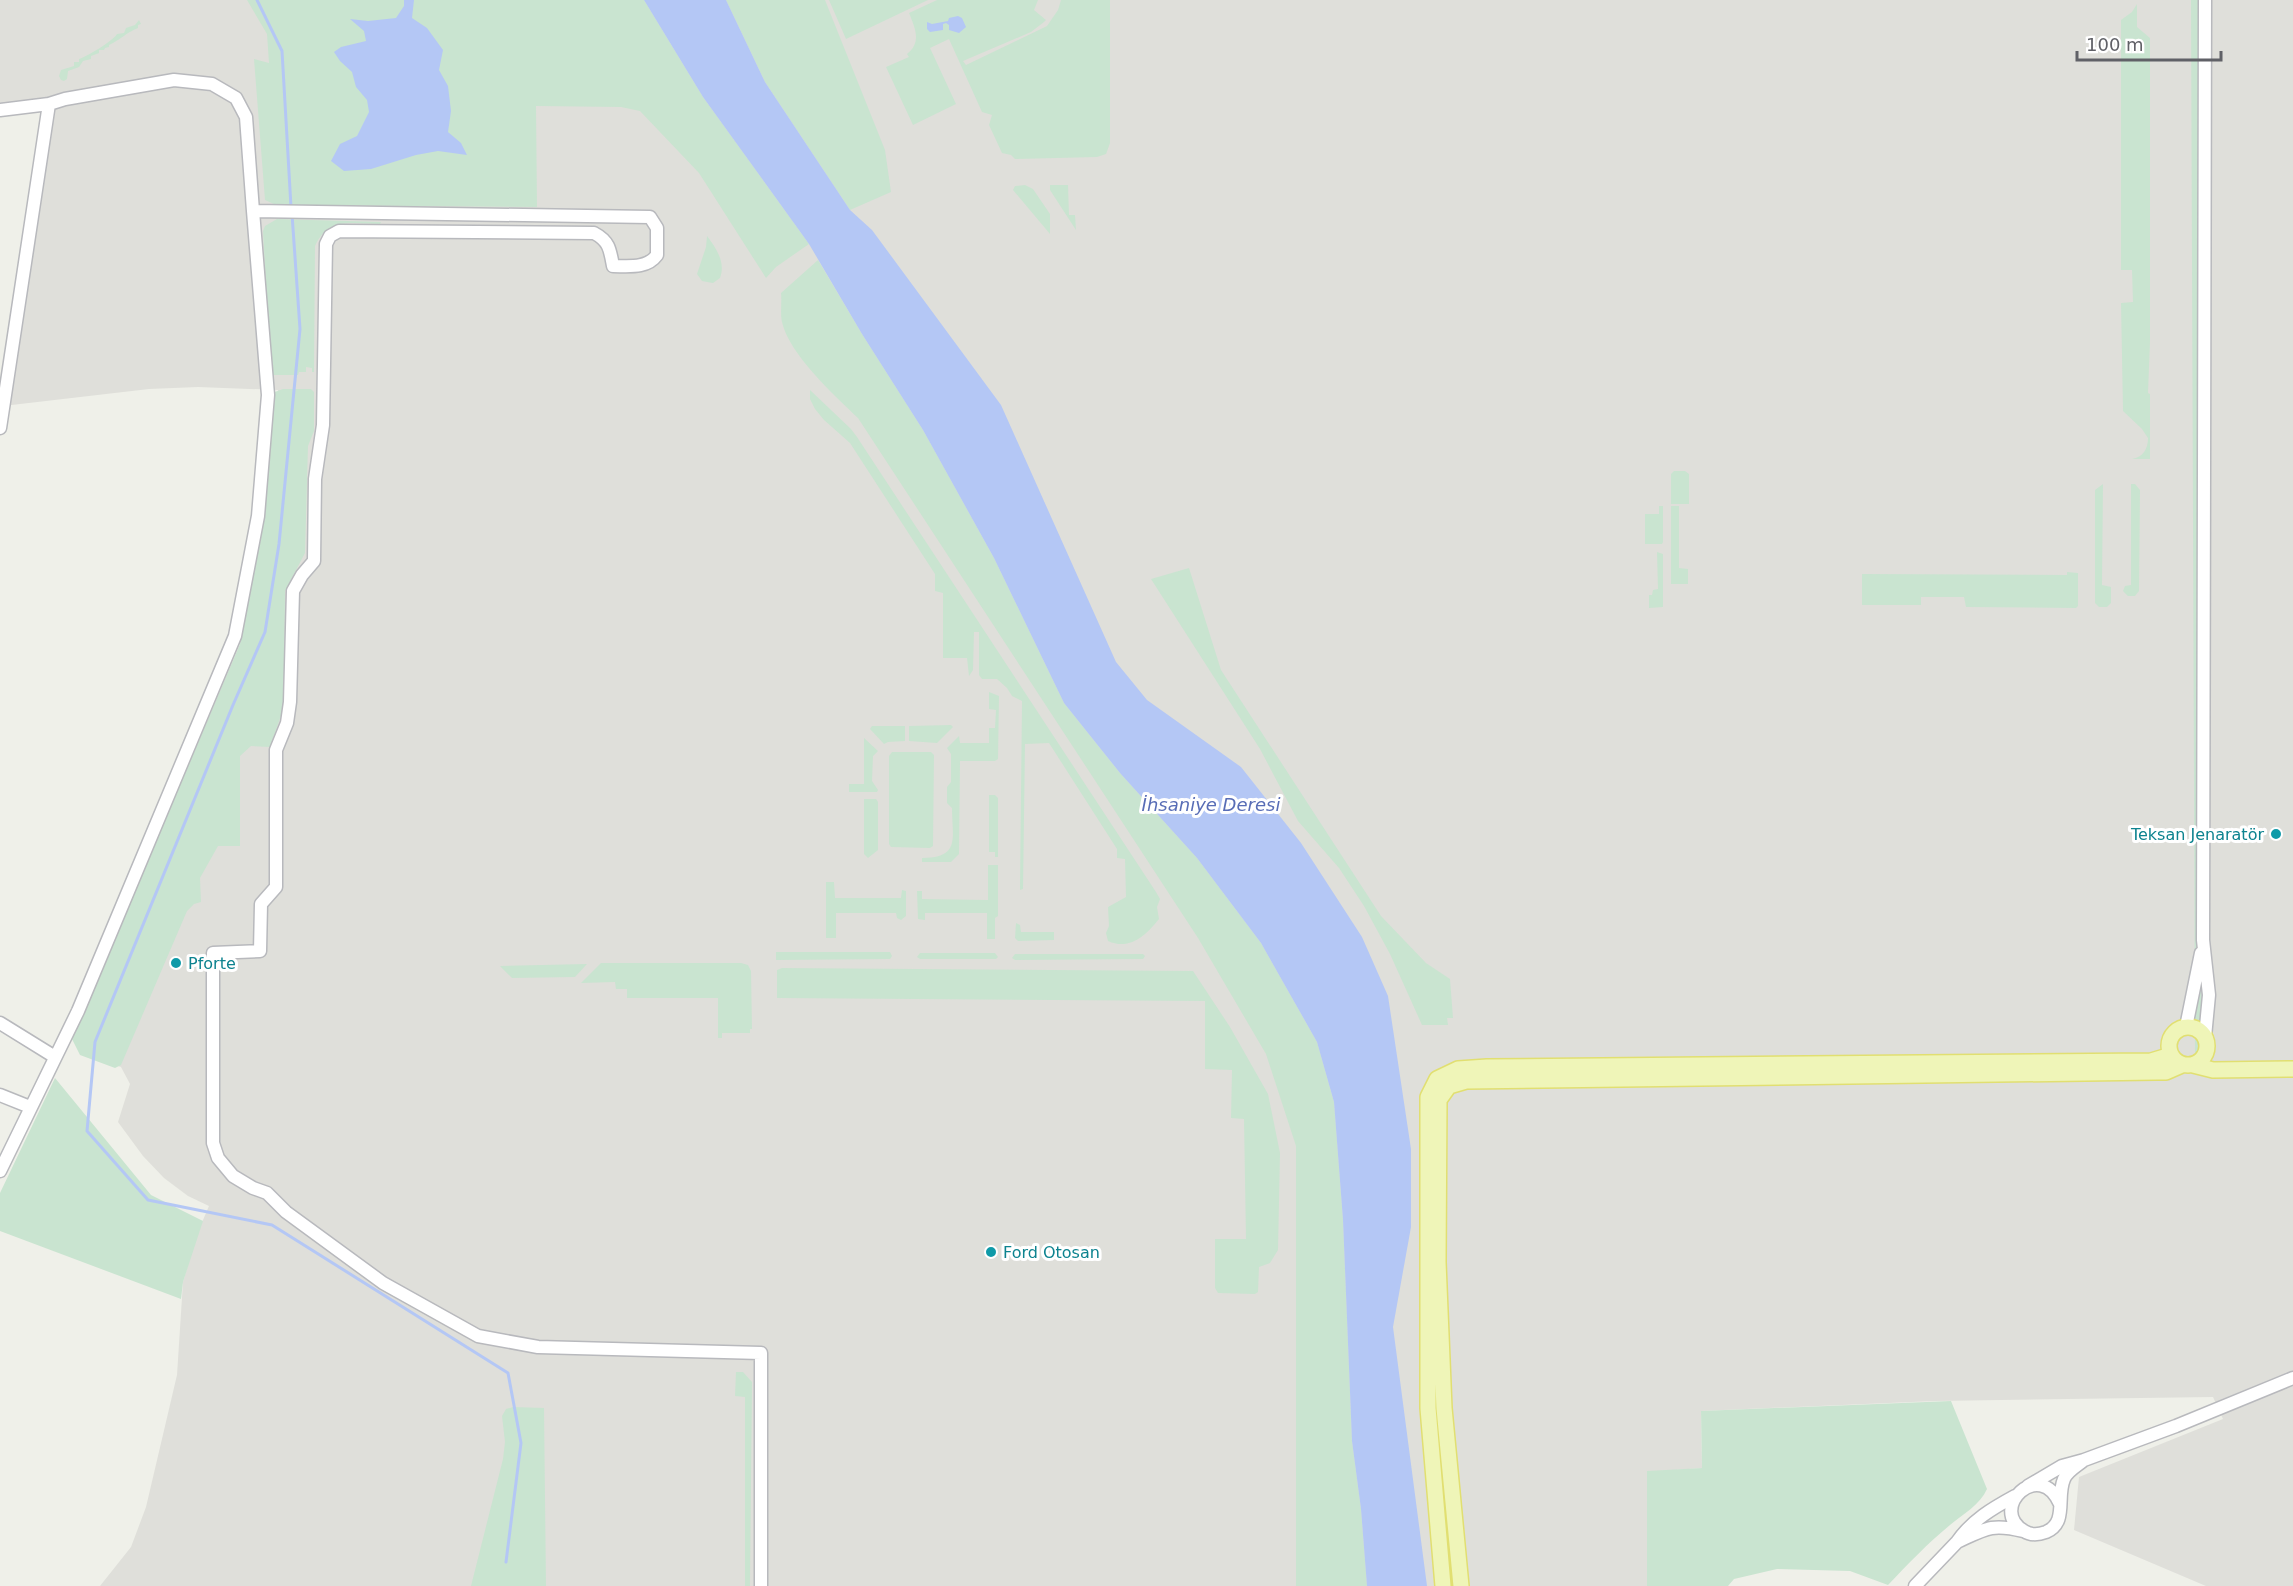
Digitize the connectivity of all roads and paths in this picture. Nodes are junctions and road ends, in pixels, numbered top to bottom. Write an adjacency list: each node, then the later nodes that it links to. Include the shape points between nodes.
1 (2205, 0): 6 (street)
2 (49, 104): 3 (street); 4 (street, via 174,80 212,84 236,98 246,117); 5 (street)
3 (0, 110)
4 (253, 212): 10 (street, via 268,395 258,516 235,636 78,1011); 24 (street, via 641,216 650,217 657,228 657,255 653,261 613,266 610,247 594,233 339,231 326,244 323,425 315,479 314,561 293,591 290,702 276,750 276,887 261,904 260,951 213,953 213,1143 218,1158 233,1176 267,1193 286,1212 383,1283 478,1336 538,1347 761,1353)
5 (0, 428)
6 (2203, 940): 8 (street); 9 (street, via 2209,995)
7 (0, 1023): 10 (street)
8 (2186, 1027): 9 (main road, via 2197,1029); 11 (main road, via 2175,1031 2168,1047)
9 (2206, 1043): 11 (main road, via 2202,1059); 12 (main road, via 2223,1061 2232,1064)
10 (55, 1057): 15 (street)
11 (2182, 1062): 13 (main road, via 2213,1070); 25 (main road, via 1487,1067 1458,1069 1437,1079 1428,1097 1428,1408); 26 (main road, via 2157,1072 1466,1081 1449,1086 1439,1100 1438,1262 1444,1408)
12 (2293, 1063)
13 (2293, 1069)
14 (0, 1095): 15 (street)
15 (30, 1107): 16 (street)
16 (0, 1171)
17 (2293, 1378): 18 (street)
18 (2084, 1460): 19 (street, via 2061,1466); 21 (street, via 2065,1478)
19 (2028, 1486): 20 (street); 21 (street, via 2052,1490)
20 (2016, 1496): 22 (street, via 2012,1512); 23 (street, via 1990,1510 1965,1530)
21 (2060, 1504): 22 (street, via 2059,1520 2048,1532)
22 (2024, 1531): 23 (street, via 2002,1526 1988,1528)
23 (1957, 1542): 27 (street)
24 (761, 1586)
25 (1443, 1586)
26 (1461, 1586)
27 (1915, 1586)

